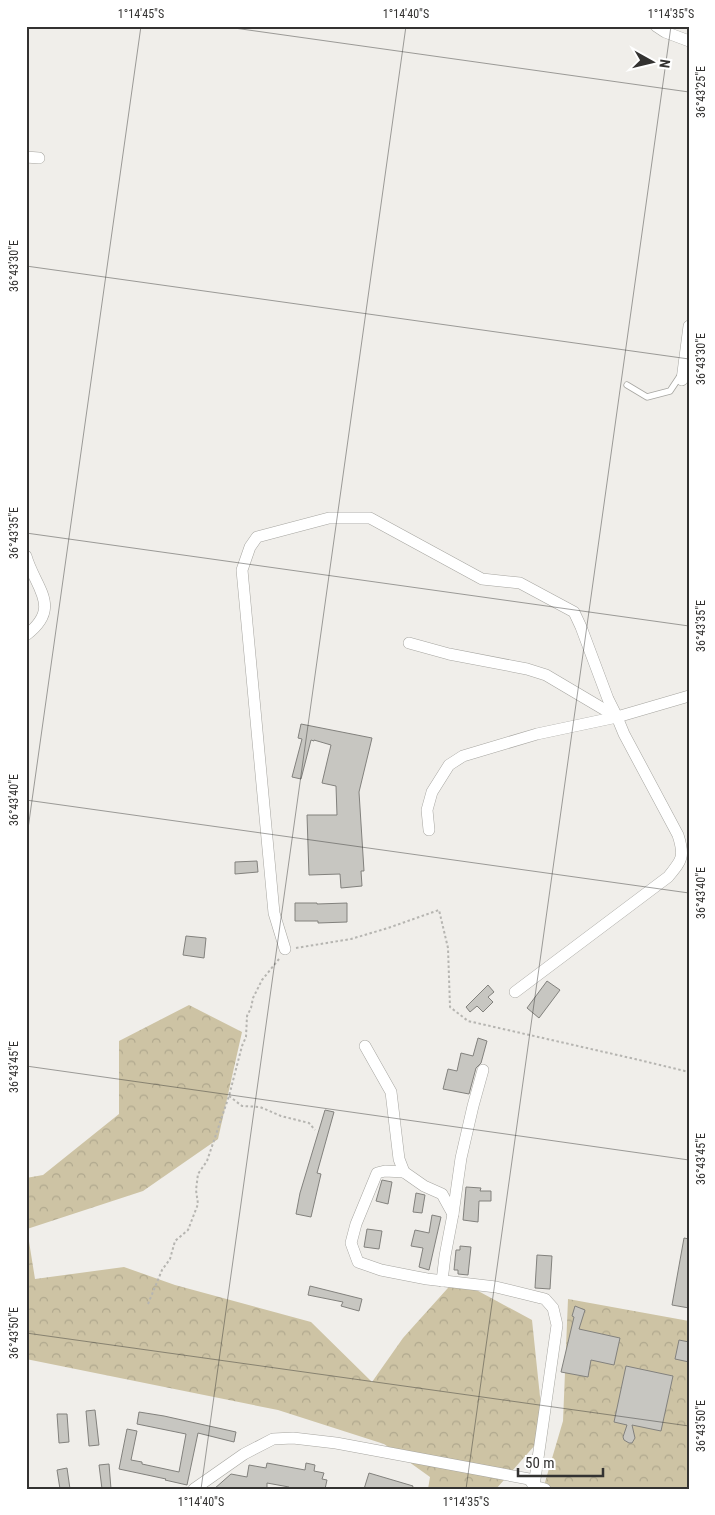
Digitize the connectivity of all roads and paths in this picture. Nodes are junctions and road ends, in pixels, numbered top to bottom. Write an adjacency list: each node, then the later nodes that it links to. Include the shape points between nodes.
1 (656, 26): 2 (street)
2 (689, 41)
3 (26, 158): 4 (street)
4 (39, 158)
5 (689, 326): 6 (street)
6 (682, 376): 7 (lane, via 670,391 647,397)
7 (626, 385)
8 (26, 556): 9 (street, via 44,599 43,618)
9 (26, 634)
10 (409, 643): 12 (street, via 546,675)
11 (689, 696): 12 (street)
12 (618, 717): 13 (street, via 537,734 463,756 449,765 432,792 428,810); 14 (street, via 574,612 520,582 482,579 370,518 329,518 257,537 242,570 274,913); 15 (street, via 678,835 682,850 680,863 668,877)
13 (429, 830)
14 (285, 949)
15 (515, 992)
16 (365, 1046): 20 (street, via 391,1092 399,1159)
17 (483, 1070): 21 (street, via 461,1158)
18 (229, 1096): 19 (path, via 242,1106 260,1107 308,1123)
19 (314, 1130)
20 (404, 1172): 21 (street, via 442,1194); 22 (street, via 376,1173 351,1243 358,1262 381,1270)
21 (454, 1214): 22 (street)
22 (442, 1281): 23 (street, via 504,1289 545,1299 552,1308 557,1324)
23 (540, 1487): 24 (street, via 529,1479 293,1438 273,1439 251,1450)
24 (194, 1489)

